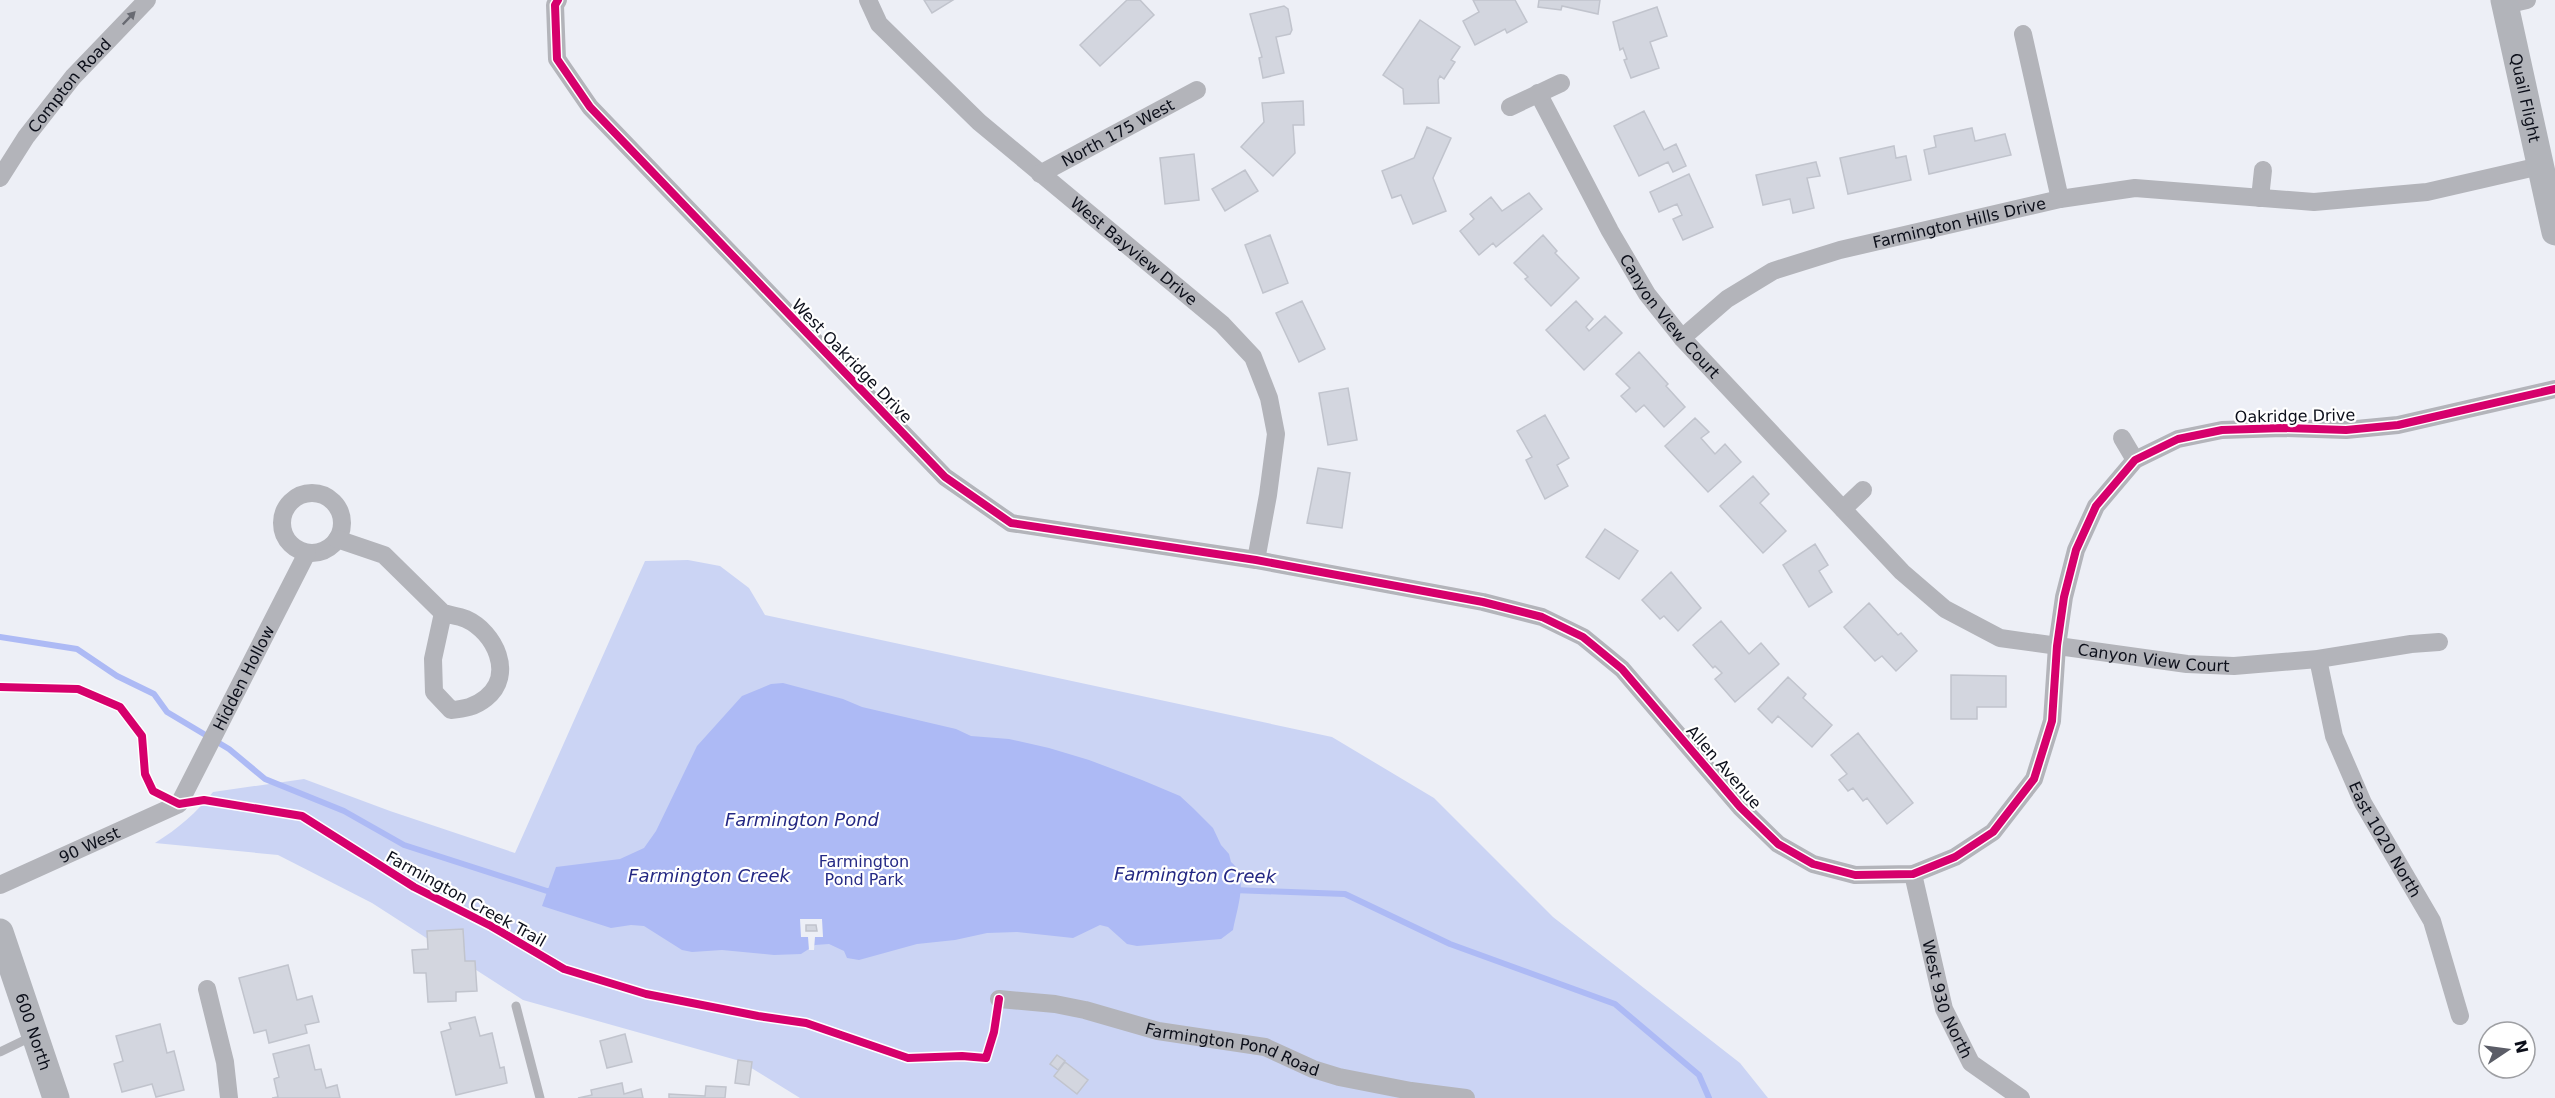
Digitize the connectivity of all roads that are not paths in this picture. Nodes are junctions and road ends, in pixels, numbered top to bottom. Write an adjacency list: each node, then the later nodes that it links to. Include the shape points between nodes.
1 (147, 0): 13 (street, Compton Road, one-way to 1, via 26,136 73,77)
2 (868, 0): 12 (street, West Bayview Drive, via 879,24 979,122)
3 (557, 2): 25 (street, West Oakridge Drive, via 557,59 590,107 945,477 1011,523)
4 (2512, 2): 10 (street, Quail Flight)
5 (2023, 34): 15 (street)
6 (1561, 83): 8 (street)
7 (1197, 90): 12 (street, North 175 West)
8 (1539, 93): 9 (street); 17 (street, Canyon View Court, via 1610,231 1647,294)
9 (1510, 107)
10 (2541, 166): 14 (street, Farmington Hills Drive, via 2427,192 2314,202); 16 (street, Quail Flight)
11 (2263, 170): 14 (street)
12 (1040, 174): 25 (street, West Bayview Drive, via 1222,324 1252,357 1269,398 1276,434)
13 (0, 178)
14 (2260, 198): 15 (street, Farmington Hills Drive, via 2134,188)
15 (2060, 199): 17 (street, Farmington Hills Drive, via 1840,250 1773,271 1727,299)
16 (2555, 232)
17 (1682, 338): 22 (street, Canyon View Court)
18 (2555, 389): 20 (street, Oakridge Drive, via 2398,425 2346,430 2222,430 2178,439)
19 (2122, 438): 20 (street)
20 (2135, 460): 28 (street, Oakridge Drive, via 2096,506 2076,550)
21 (1863, 490): 22 (street)
22 (1843, 509): 28 (street, Canyon View Court, via 1902,572 1945,609 2000,638)
23 (338, 539): 24 (street, via 324,550); 24 (street, via 342,519 333,501 314,492 294,497 282,513 281,524 289,543); 26 (street, via 384,555)
24 (307, 553): 30 (street, Hidden Hollow)
25 (1256, 560): 31 (street, Allen Avenue, via 1483,602 1542,617 1583,637 1622,669 1740,807 1778,844 1813,864 1856,875)
26 (443, 613): 26 (street, via 433,659 434,692 451,711 470,708 487,697 497,683 501,662 494,643 482,630 466,619)
27 (2439, 642): 29 (street, Canyon View Court)
28 (2057, 646): 29 (street, Canyon View Court, via 2187,664 2234,666); 31 (street, Allen Avenue, via 2052,721 2034,779 1993,832 1955,857)
29 (2318, 659): 37 (street, East 1020 North, via 2334,736 2363,803 2432,921)
30 (178, 804): 32 (street, 90 West)
31 (1912, 874): 44 (street, West 930 North, via 1944,1009 1971,1063)
32 (0, 885)
33 (0, 932): 38 (street, 600 North)
34 (207, 989): 41 (street, via 225,1062)
35 (999, 999): 43 (street, Farmington Pond Road, via 1055,1004 1158,1031 1264,1047 1339,1077)
36 (516, 1006): 42 (lane)
37 (2460, 1016)
38 (35, 1035): 39 (lane); 40 (street, 600 North)
39 (0, 1052)
40 (56, 1098)
41 (229, 1098)
42 (540, 1098)
43 (1466, 1098)
44 (2021, 1098)

